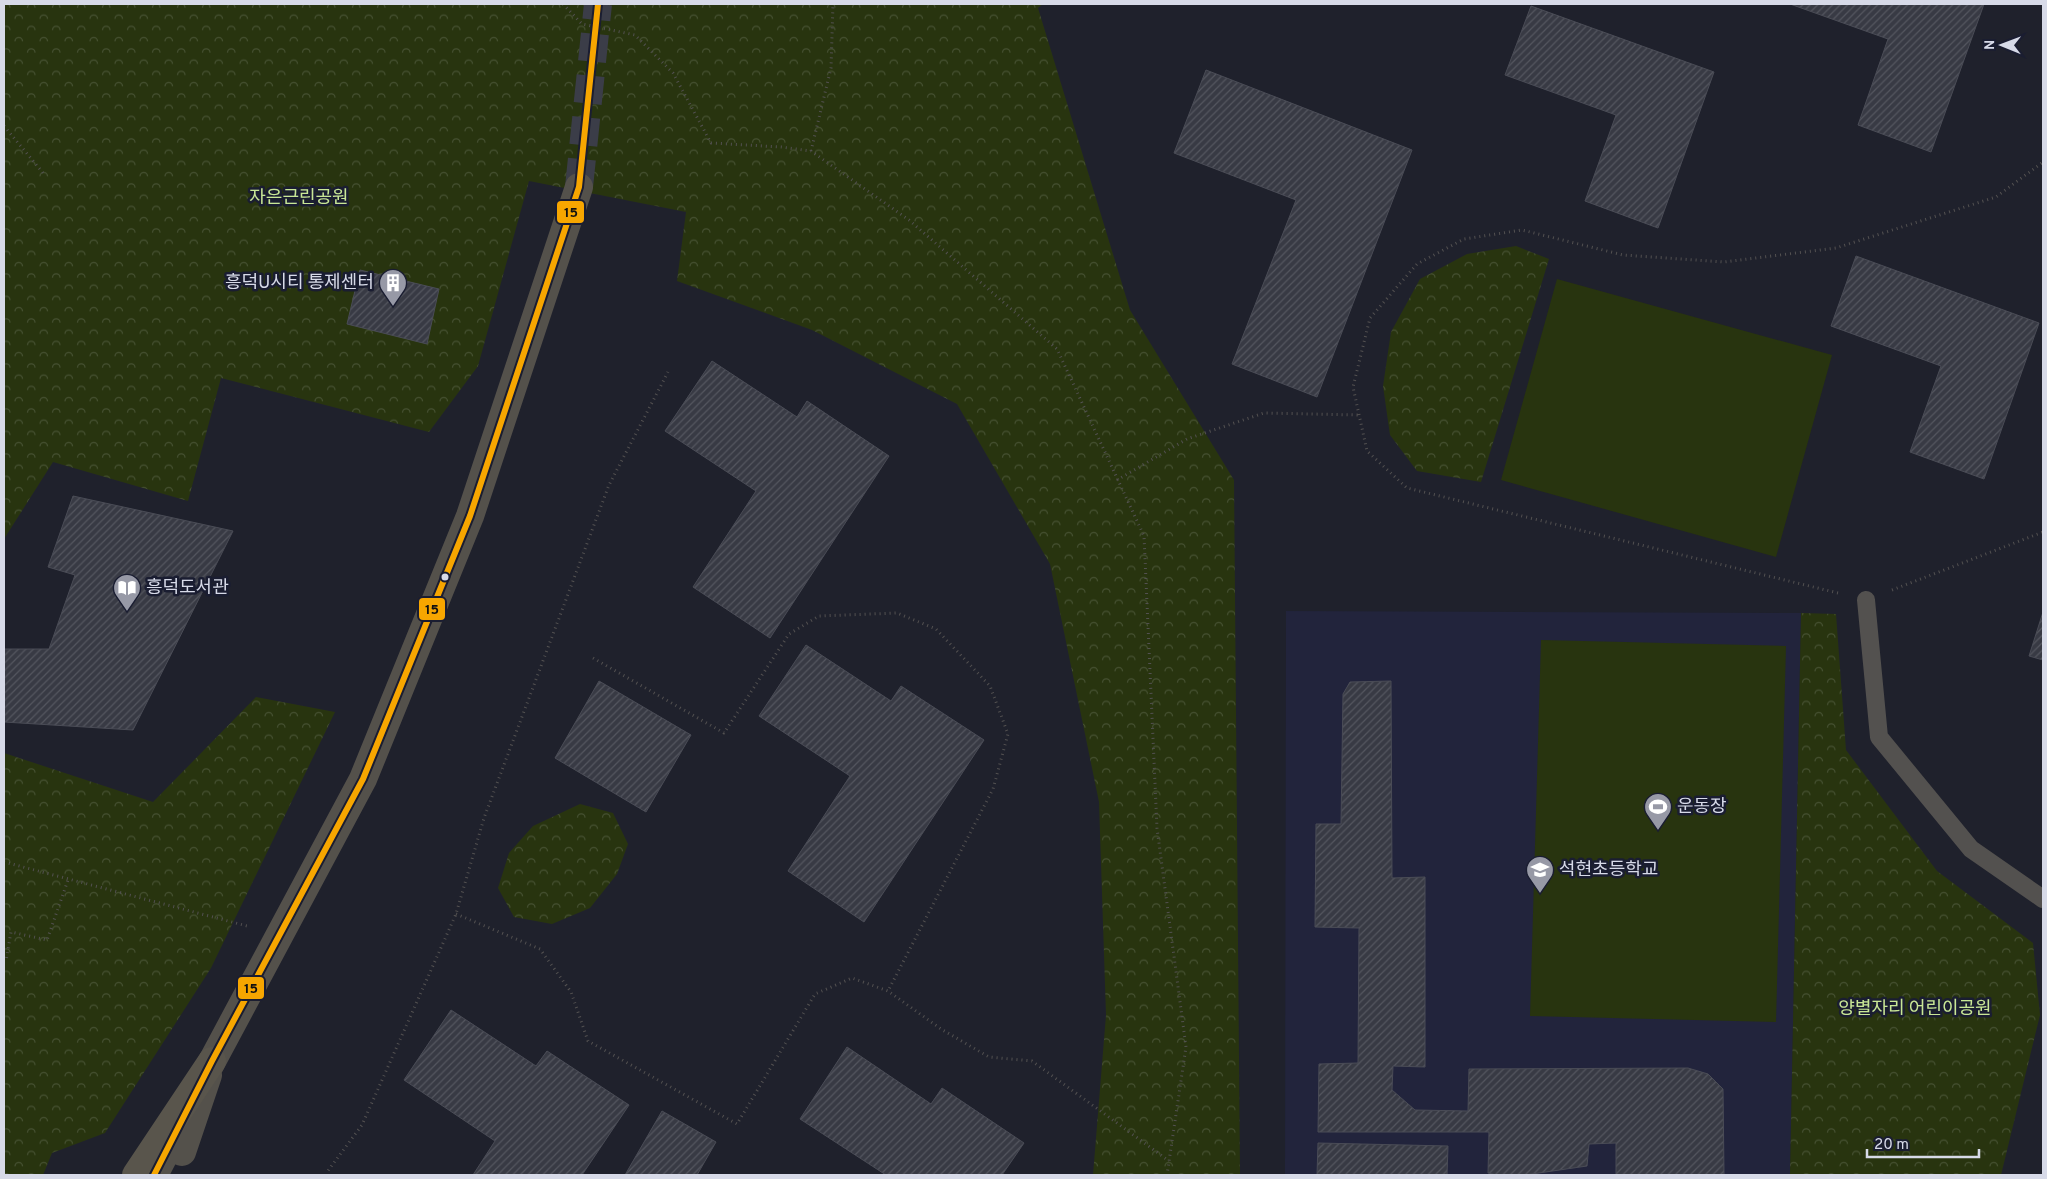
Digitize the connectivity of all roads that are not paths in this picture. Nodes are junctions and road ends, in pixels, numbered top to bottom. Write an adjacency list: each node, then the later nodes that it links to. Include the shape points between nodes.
1 (579, 188): 4 (street, via 466,525 363,779)
2 (1866, 600): 3 (lane, via 1879,737 1970,849)
3 (2043, 899)
4 (212, 1061): 5 (highway); 6 (street); 7 (street)
5 (136, 1175)
6 (154, 1175)
7 (174, 1175)

